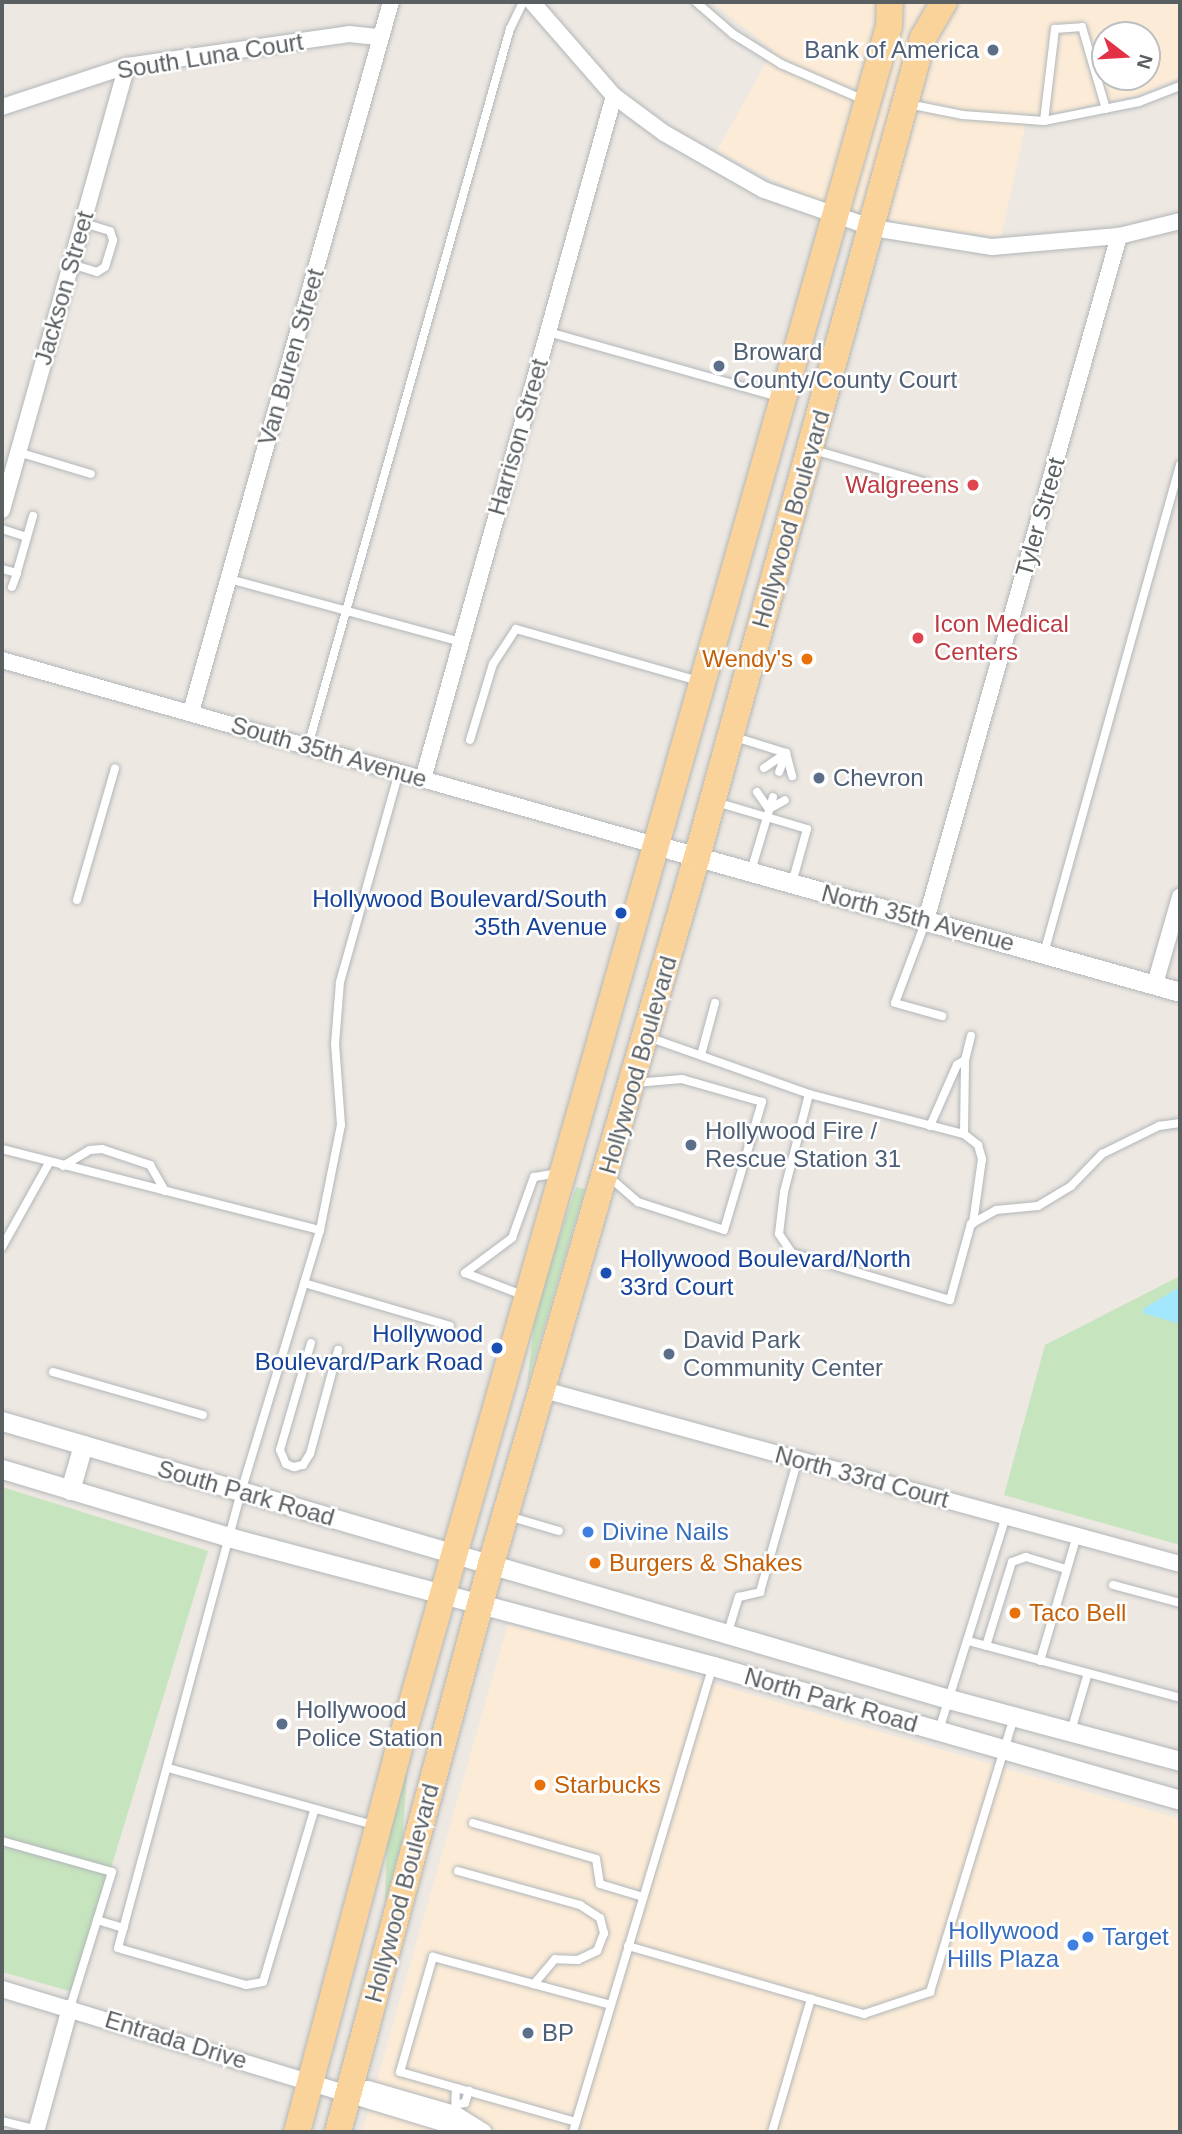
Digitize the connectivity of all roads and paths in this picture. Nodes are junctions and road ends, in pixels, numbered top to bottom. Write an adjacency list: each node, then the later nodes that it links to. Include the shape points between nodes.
1 (391, 2): 7 (street, Van Buren Street)
2 (523, 2): 37 (lane, via 510,29)
3 (531, 2): 10 (street)
4 (696, 2): 11 (lane, via 733,34 781,64)
5 (890, 2): 11 (highway, Hollywood Boulevard, via 889,26)
6 (944, 2): 12 (highway, Hollywood Boulevard, via 923,38)
7 (380, 37): 8 (street, South Luna Court, via 349,34); 35 (street, Van Buren Street)
8 (127, 66): 13 (street, South Luna Court); 18 (street, Jackson Street)
9 (1180, 86): 14 (lane, via 1139,103)
10 (614, 96): 16 (street, via 764,190); 22 (street, Harrison Street)
11 (867, 101): 16 (highway, Hollywood Boulevard)
12 (906, 103): 15 (lane, via 963,115); 19 (highway, Hollywood Boulevard)
13 (2, 107)
14 (1106, 109): 15 (lane); 15 (lane, via 1082,27 1055,29)
15 (1044, 121)
16 (834, 215): 19 (street); 23 (highway, Hollywood Boulevard)
17 (1180, 221): 20 (street)
18 (83, 223): 21 (street, Jackson Street); 21 (lane, via 110,232 113,240 105,268 97,272)
19 (873, 228): 20 (street, via 992,247); 24 (highway, Hollywood Boulevard)
20 (1119, 236): 63 (street, Tyler Street)
21 (71, 264): 25 (street, Jackson Street)
22 (548, 332): 23 (lane); 38 (street, Harrison Street)
23 (782, 397): 40 (highway, Hollywood Boulevard)
24 (811, 450): 28 (lane); 42 (highway, Hollywood Boulevard)
25 (18, 452): 27 (lane); 29 (street, Jackson Street)
26 (1180, 465): 64 (lane)
27 (92, 474)
28 (926, 483)
29 (2, 510)
30 (33, 516): 32 (lane)
31 (2, 529): 32 (lane)
32 (27, 537): 34 (lane)
33 (2, 569): 34 (lane)
34 (16, 573): 36 (lane)
35 (229, 579): 37 (lane); 41 (street, Van Buren Street)
36 (12, 587)
37 (346, 610): 38 (lane); 44 (lane)
38 (461, 642): 51 (street, Harrison Street)
39 (2, 660): 41 (street, South 35th Avenue)
40 (701, 682): 43 (lane, via 516,629 494,664); 57 (highway, Hollywood Boulevard)
41 (191, 712): 44 (street, South 35th Avenue)
42 (731, 736): 45 (lane); 55 (highway, Hollywood Boulevard)
43 (470, 740)
44 (308, 746): 48 (street, South 35th Avenue)
45 (786, 753): 47 (lane); 49 (lane); 50 (lane)
46 (115, 768): 62 (lane)
47 (764, 768)
48 (399, 772): 51 (street, South 35th Avenue); 85 (lane, via 340,982 335,1044 341,1125)
49 (779, 772)
50 (792, 776)
51 (423, 779): 57 (street, South 35th Avenue)
52 (757, 792): 56 (lane)
53 (773, 797): 56 (lane)
54 (785, 800): 56 (lane)
55 (713, 801): 56 (lane); 58 (highway, Hollywood Boulevard)
56 (768, 813): 59 (lane); 60 (lane, via 807,829)
57 (655, 845): 58 (street, North 35th Avenue); 81 (highway, Hollywood Boulevard)
58 (697, 857): 59 (street, North 35th Avenue); 70 (highway, Hollywood Boulevard)
59 (751, 872): 60 (street, North 35th Avenue)
60 (792, 883): 63 (street, North 35th Avenue)
61 (1180, 897): 65 (street)
62 (77, 900)
63 (926, 920): 64 (street, North 35th Avenue); 68 (lane, via 895,1003)
64 (1044, 953): 65 (street, North 35th Avenue)
65 (1155, 984): 66 (street, North 35th Avenue)
66 (1180, 992)
67 (715, 1003): 71 (lane)
68 (942, 1016)
69 (971, 1036): 72 (lane)
70 (646, 1037): 71 (lane); 73 (highway, Hollywood Boulevard)
71 (701, 1055): 74 (lane)
72 (965, 1060): 76 (lane, via 948,1081); 77 (lane)
73 (632, 1083): 82 (highway, Hollywood Boulevard); 82 (lane, via 682,1079 762,1102 724,1230 638,1202)
74 (809, 1094): 76 (lane); 84 (lane, via 784,1192 779,1234 792,1252 950,1300)
75 (1180, 1122): 84 (lane, via 1160,1126 1102,1153 1071,1186 1038,1206 996,1210)
76 (930, 1125): 77 (lane)
77 (964, 1134): 84 (lane, via 978,1145 982,1159)
78 (2, 1149): 79 (lane)
79 (49, 1163): 80 (lane); 86 (lane)
80 (64, 1166): 83 (lane); 83 (lane, via 90,1150 102,1149 150,1165)
81 (562, 1173): 88 (highway, Hollywood Boulevard); 88 (lane, via 534,1177 512,1238 466,1273)
82 (606, 1174): 93 (highway, Hollywood Boulevard)
83 (165, 1191): 85 (lane)
84 (973, 1223)
85 (320, 1230): 87 (lane)
86 (2, 1247)
87 (304, 1283): 89 (lane); 100 (lane)
88 (527, 1297): 106 (highway, Hollywood Boulevard)
89 (450, 1326)
90 (311, 1343): 91 (lane, via 280,1450 286,1464 293,1466 303,1465 310,1454)
91 (338, 1350)
92 (53, 1372): 94 (lane)
93 (544, 1390): 97 (street, North 33rd Court); 101 (highway, Hollywood Boulevard)
94 (204, 1415)
95 (2, 1421): 96 (street, South Park Road)
96 (83, 1445): 99 (street); 100 (street, South Park Road)
97 (798, 1459): 102 (street, North 33rd Court); 114 (lane, via 760,1592 739,1597)
98 (2, 1469): 99 (street, South Park Road)
99 (70, 1490): 105 (street, South Park Road)
100 (241, 1492): 105 (lane); 106 (street, South Park Road)
101 (506, 1516): 103 (lane); 107 (highway, Hollywood Boulevard)
102 (1006, 1516): 104 (street, North 33rd Court); 115 (lane)
103 (559, 1531)
104 (1077, 1535): 108 (street, North 33rd Court); 109 (lane)
105 (232, 1538): 111 (street, South Park Road); 127 (lane)
106 (454, 1555): 107 (street, South Park Road); 111 (highway, Hollywood Boulevard)
107 (491, 1564): 112 (highway, Hollywood Boulevard); 114 (street, North Park Road)
108 (1180, 1564)
109 (1066, 1569): 116 (lane, via 1026,1557 1012,1562); 117 (lane)
110 (1113, 1585): 113 (lane)
111 (443, 1594): 112 (street, South Park Road); 131 (highway, Hollywood Boulevard)
112 (480, 1603): 118 (street, North Park Road); 146 (highway, Hollywood Boulevard)
113 (1180, 1603)
114 (728, 1632): 121 (street, North Park Road)
115 (968, 1641): 116 (lane); 121 (lane)
116 (986, 1646): 117 (lane)
117 (1040, 1661): 119 (lane)
118 (713, 1666): 123 (street, North Park Road); 134 (lane)
119 (1088, 1673): 120 (lane); 124 (lane)
120 (1180, 1696)
121 (949, 1699): 122 (street, North Park Road); 123 (lane)
122 (1014, 1717): 124 (street, North Park Road); 125 (lane)
123 (939, 1731): 125 (street, North Park Road)
124 (1070, 1731): 126 (street, North Park Road)
125 (1005, 1751): 128 (street, North Park Road); 140 (lane, via 930,1992 864,2014)
126 (1180, 1761)
127 (168, 1768): 129 (lane); 136 (lane)
128 (1180, 1800)
129 (314, 1811): 131 (lane); 136 (lane, via 263,1982 246,1984 118,1948)
130 (473, 1823): 134 (lane, via 596,1859 600,1884)
131 (379, 1826): 143 (highway, Hollywood Boulevard)
132 (2, 1841): 135 (lane, via 112,1871)
133 (458, 1871): 138 (lane, via 580,1905 600,1918 604,1933 597,1951 579,1960 555,1959)
134 (643, 1897): 137 (lane)
135 (97, 1920): 136 (lane); 142 (lane)
136 (124, 1927)
137 (628, 1946): 140 (lane); 141 (lane)
138 (534, 1984): 141 (lane); 144 (lane, via 433,1956 400,2072)
139 (2, 1989): 142 (street, Entrada Drive)
140 (811, 1999): 156 (lane)
141 (611, 2005): 149 (lane)
142 (70, 2008): 143 (street, Entrada Drive); 150 (street)
143 (312, 2083): 146 (street, Entrada Drive); 151 (highway, Hollywood Boulevard)
144 (456, 2088): 145 (lane); 147 (lane)
145 (468, 2091): 147 (lane, via 465,2103); 149 (lane)
146 (348, 2093): 147 (street, via 368,2089); 152 (highway, Hollywood Boulevard); 153 (street, via 364,2102)
147 (456, 2109): 154 (street)
148 (2, 2121): 150 (lane)
149 (576, 2122): 155 (lane)
150 (36, 2131)
151 (298, 2132)
152 (338, 2132)
153 (473, 2132)
154 (484, 2132)
155 (573, 2132)
156 (772, 2132)

